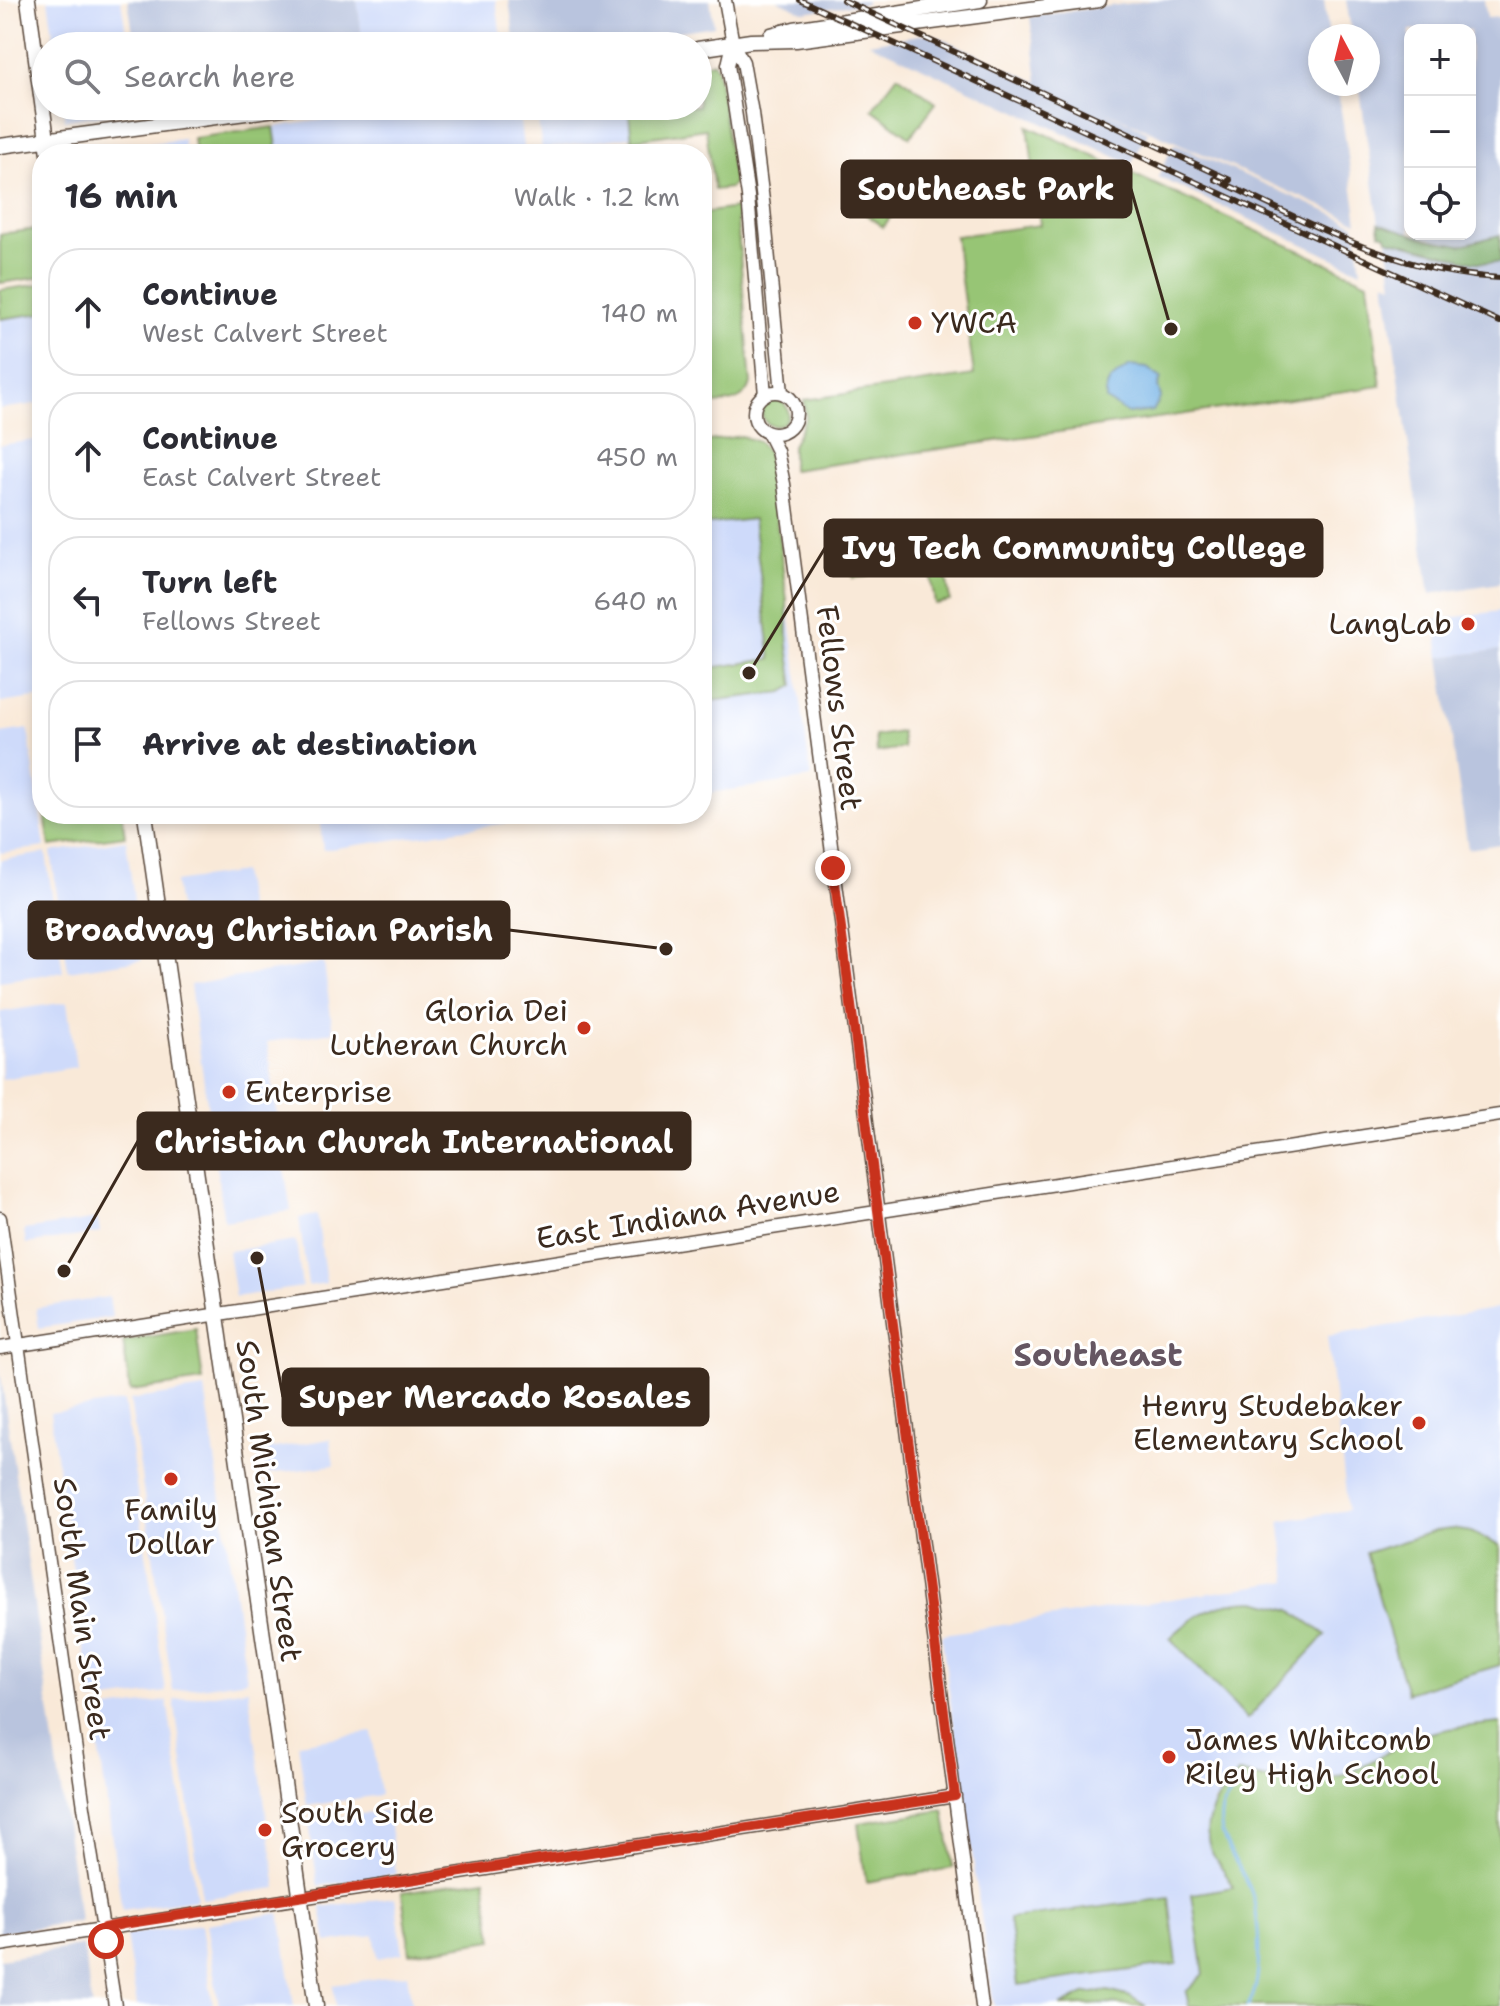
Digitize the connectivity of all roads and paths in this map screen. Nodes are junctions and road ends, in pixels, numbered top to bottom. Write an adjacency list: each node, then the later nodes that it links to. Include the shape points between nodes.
1 (28, 0): 6 (main road)
2 (725, 0): 7 (street)
3 (1037, 0): 5 (main road)
4 (1099, 0): 5 (main road)
5 (978, 8): 7 (main road, via 796,40)
6 (32, 32)
7 (733, 44): 8 (main road); 15 (street, via 743,62 752,113); 16 (street, via 728,65 748,196)
8 (712, 47)
9 (44, 120): 11 (main road)
10 (213, 120): 12 (main road)
11 (48, 144)
12 (66, 144)
13 (0, 146): 14 (main road)
14 (32, 147)
15 (782, 393): 16 (street); 17 (street, via 796,410)
16 (765, 395): 18 (street, via 754,416)
17 (788, 430): 18 (street); 19 (street, Fellows Street)
18 (768, 433): 19 (street, Fellows Street)
19 (781, 464): 22 (street, Fellows Street)
20 (146, 824): 24 (main road, South Michigan Street)
21 (1500, 1115): 22 (street, East Indiana Avenue)
22 (878, 1211): 24 (street, East Indiana Avenue); 27 (street, Fellows Street)
23 (0, 1218): 25 (street, South Main Street)
24 (216, 1315): 25 (street, East Indiana Avenue); 28 (main road, South Michigan Street)
25 (18, 1346): 26 (street, East Indiana Avenue); 29 (street, South Main Street)
26 (0, 1348)
27 (955, 1796): 28 (street); 33 (street, Fellows Street)
28 (300, 1898): 29 (street); 32 (main road, South Michigan Street)
29 (104, 1928): 30 (street); 31 (street, South Main Street)
30 (0, 1945)
31 (115, 2006)
32 (316, 2006)
33 (982, 2006)

